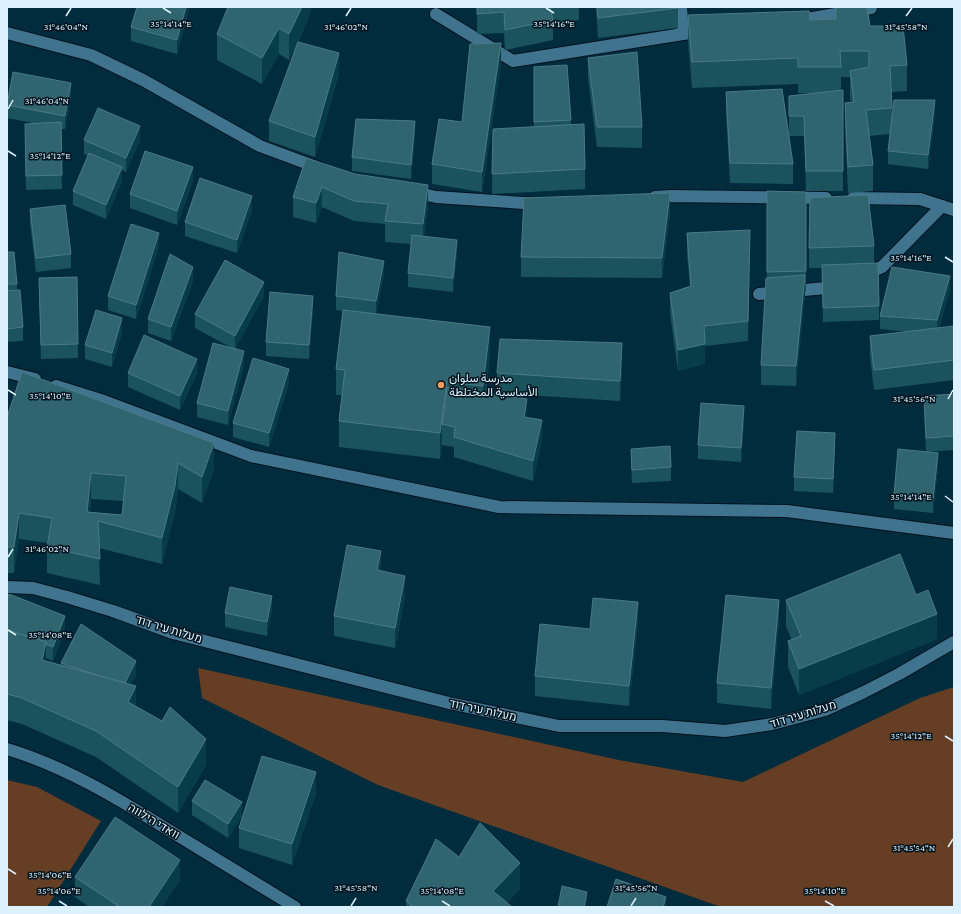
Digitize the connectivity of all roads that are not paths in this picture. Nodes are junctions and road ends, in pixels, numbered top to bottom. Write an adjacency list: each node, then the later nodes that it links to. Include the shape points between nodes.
1 (680, 7): 7 (street)
2 (871, 8): 4 (street)
3 (436, 14): 7 (street, via 513,61)
4 (786, 22)
5 (705, 32): 7 (street)
6 (7, 33): 8 (street, via 91,55 143,80 260,146)
7 (683, 34)
8 (329, 171)
9 (405, 191): 11 (street, via 436,197)
10 (640, 198): 12 (street, via 672,196 920,199)
11 (547, 203)
12 (942, 206): 13 (street); 14 (street, via 882,267 838,287)
13 (954, 210)
14 (759, 294)
15 (7, 372): 16 (street, via 21,374 104,401 250,456 498,507 787,511)
16 (954, 533)
17 (7, 587): 18 (street, מעלות עיר דוד, via 33,588 113,611 173,633 449,703 559,726 662,726 725,731 772,724 825,710 892,678)
18 (954, 642)
19 (7, 749): 20 (street, וואדי הילווה, via 76,777 121,801)
20 (295, 907)

